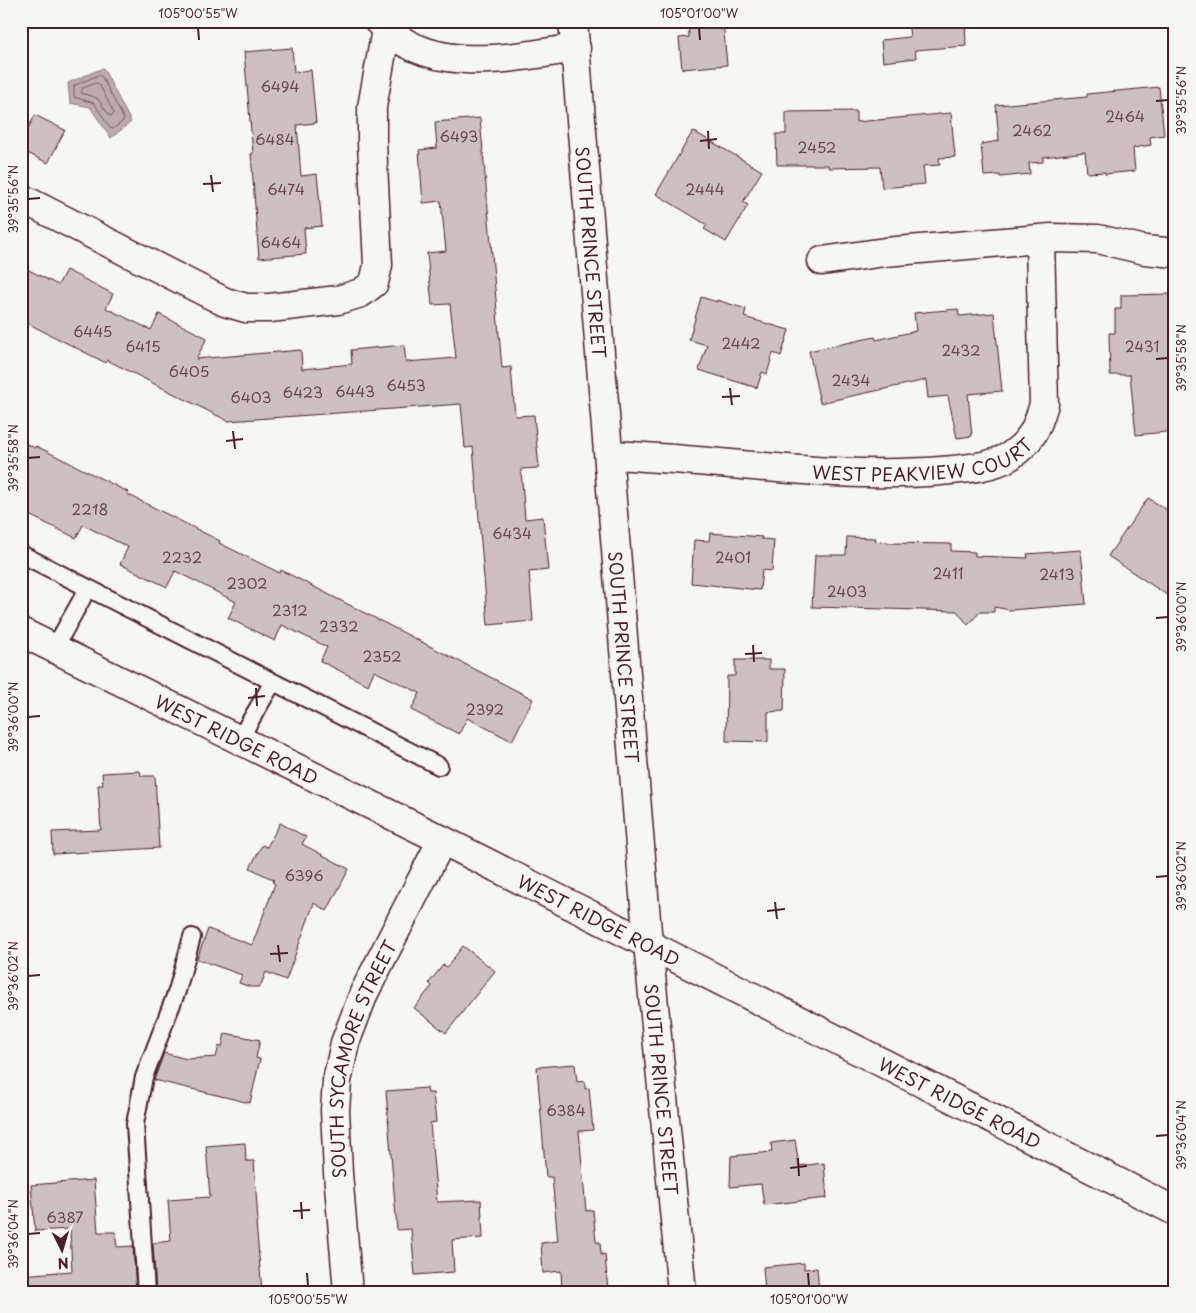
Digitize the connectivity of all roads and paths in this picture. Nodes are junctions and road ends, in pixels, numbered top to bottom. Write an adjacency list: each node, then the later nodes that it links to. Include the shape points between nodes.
1 (574, 21): 3 (street, SOUTH PRINCE STREET)
2 (382, 26): 3 (street, via 416,49 451,59 509,58); 4 (street, via 372,107 378,265 374,283 361,293 338,300 246,308 225,302)
3 (576, 48): 8 (street, SOUTH PRINCE STREET)
4 (21, 198)
5 (1040, 240): 6 (street, via 1098,240); 7 (street, via 885,252); 8 (street, WEST PEAKVIEW COURT, via 1044,404 1037,428 1009,456 992,464 908,474 840,473)
6 (1175, 253)
7 (822, 261)
8 (609, 455): 18 (street, SOUTH PRINCE STREET)
9 (21, 554): 10 (lane)
10 (88, 588): 12 (lane); 13 (lane)
11 (21, 632): 12 (street, WEST RIDGE ROAD)
12 (54, 649): 14 (street, WEST RIDGE ROAD)
13 (273, 682): 14 (lane); 15 (lane)
14 (239, 740): 16 (street, WEST RIDGE ROAD)
15 (439, 766)
16 (442, 840): 18 (street, WEST RIDGE ROAD); 21 (street, SOUTH SYCAMORE STREET, via 364,994 345,1043 337,1081 338,1173)
17 (192, 937): 20 (lane, via 177,991 144,1077 135,1124)
18 (648, 944): 19 (street, WEST RIDGE ROAD); 22 (street, SOUTH PRINCE STREET)
19 (1175, 1211)
20 (146, 1292)
21 (348, 1292)
22 (682, 1292)

